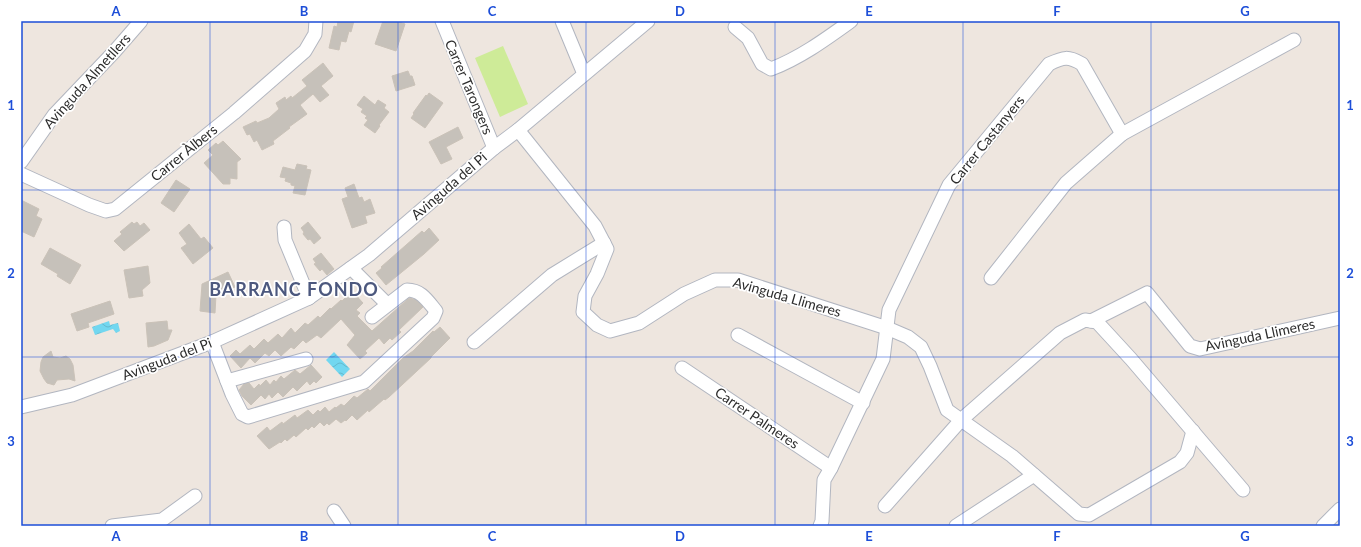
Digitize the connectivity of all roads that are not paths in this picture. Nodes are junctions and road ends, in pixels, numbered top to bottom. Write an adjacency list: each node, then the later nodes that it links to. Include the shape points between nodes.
1 (140, 21): 13 (street, Avinguda Almetllers, via 54,115)
2 (316, 21): 14 (street, Carrer Àlbers, via 315,34 305,51 234,113 115,209 106,211 89,205)
3 (442, 21): 12 (street, Carrer Tarongers)
4 (562, 21): 9 (street)
5 (648, 21): 9 (street)
6 (851, 21): 7 (street, via 785,64 771,69 762,64)
7 (737, 23)
8 (1294, 40): 11 (street)
9 (584, 74): 10 (street)
10 (518, 130): 12 (street, Carrer Tarongers); 16 (street, via 595,226)
11 (1122, 134): 18 (street, via 1066,183); 24 (street, Carrer Castanyers, via 1082,64 1073,58 1062,58 1049,64 949,185 889,310)
12 (494, 148): 17 (street, Avinguda del Pi)
13 (21, 162)
14 (21, 174)
15 (284, 227): 19 (street, via 285,240)
16 (604, 243): 24 (street, Avinguda Llimeres, via 607,249 585,296 583,312 597,325 610,331 639,323 684,294 714,280 738,280); 27 (street, via 552,275)
17 (351, 268): 19 (street, Avinguda del Pi); 20 (street)
18 (991, 278)
19 (309, 298): 26 (street, Avinguda del Pi)
20 (387, 304): 21 (street); 30 (street, via 406,290 414,290 436,311 433,318 364,382 248,417 242,414)
21 (372, 317)
22 (1340, 318): 23 (street, Avinguda Llimeres, via 1200,349 1190,346 1146,293)
23 (1091, 321): 33 (street, Avinguda Llimeres, via 1085,320 1060,332); 34 (street, via 1097,322)
24 (887, 328): 31 (street, via 883,359); 33 (street, Avinguda Llimeres, via 908,337 921,347 947,410)
25 (738, 335): 31 (street)
26 (212, 342): 30 (street); 32 (street, Avinguda del Pi, via 72,396)
27 (474, 342)
28 (306, 359): 30 (street)
29 (682, 368): 35 (street, Carrer Palmeres)
30 (227, 381)
31 (863, 403): 35 (street)
32 (21, 407)
33 (961, 420): 36 (street, Avinguda Llimeres); 39 (street, Avinguda Llimeres)
34 (1193, 431): 36 (street, Avinguda Llimeres, via 1187,454 1180,462 1089,515 1079,514); 37 (street)
35 (831, 468): 44 (street, via 824,480)
36 (1034, 475): 45 (street)
37 (1243, 490)
38 (195, 496): 42 (street, via 162,520)
39 (885, 506)
40 (1340, 509): 46 (street)
41 (334, 511): 43 (street)
42 (112, 526)
43 (344, 526)
44 (820, 526)
45 (956, 526)
46 (1323, 526)

